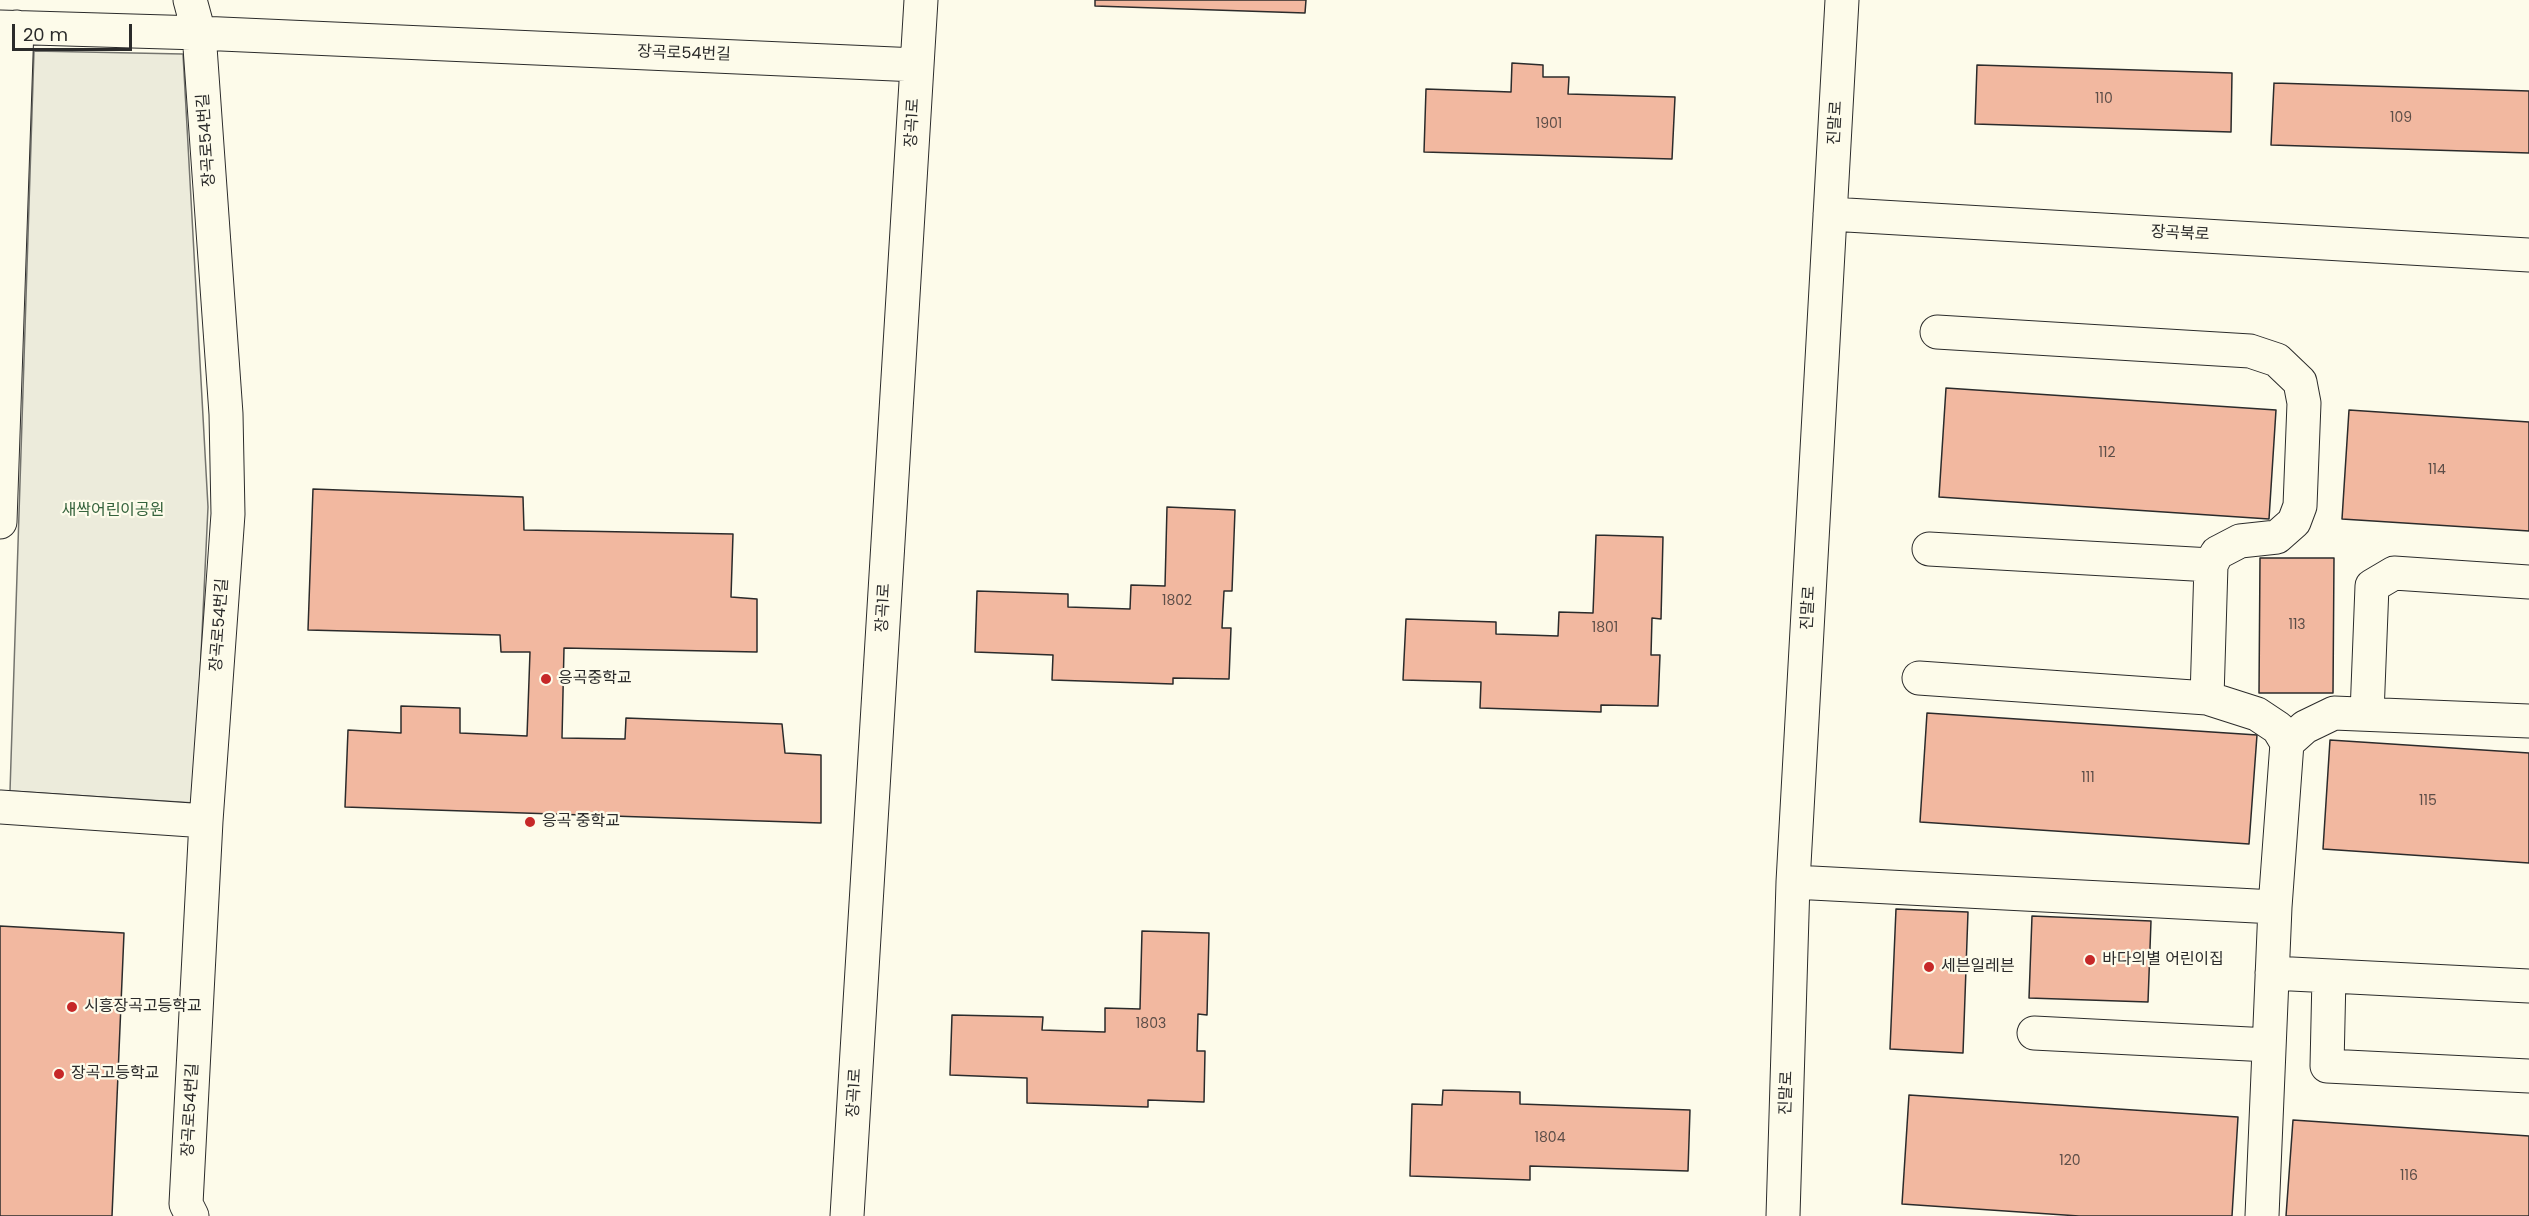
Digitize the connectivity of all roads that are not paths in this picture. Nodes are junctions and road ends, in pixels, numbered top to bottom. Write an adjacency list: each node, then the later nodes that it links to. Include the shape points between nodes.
1 (190, 0): 5 (street, 장곡로54번길)
2 (921, 0): 6 (street, 장곡1로)
3 (1842, 0): 7 (street, 진말로)
4 (8, 27): 5 (street, 장곡로54번길); 10 (street)
5 (199, 33): 6 (street, 장곡로54번길); 20 (street, 장곡로54번길, via 226,414 228,514)
6 (917, 65): 30 (street, 장곡1로)
7 (1830, 214): 8 (street, 장곡북로); 21 (street, 진말로)
8 (2529, 255)
9 (1937, 332): 12 (street, via 2250,351 2277,360 2300,382 2304,403 2300,506 2294,522 2277,537 2240,541 2217,553)
10 (0, 522)
11 (1929, 549): 12 (street)
12 (2211, 565): 15 (street)
13 (2529, 582): 16 (street, via 2394,573 2372,586)
14 (1919, 678): 15 (street)
15 (2207, 698): 18 (street, via 2257,714 2278,728)
16 (2367, 714): 17 (street); 18 (street, via 2334,713)
17 (2529, 722)
18 (2287, 743): 22 (street)
19 (0, 807): 20 (street)
20 (206, 821): 29 (street, 장곡로54번길, via 186,1204)
21 (1793, 882): 22 (street); 31 (street, 진말로)
22 (2275, 907): 23 (street)
23 (2272, 974): 24 (street); 27 (street)
24 (2329, 976): 25 (street); 28 (street, via 2326,1066)
25 (2529, 986)
26 (2034, 1033): 27 (street)
27 (2269, 1045): 32 (street)
28 (2529, 1076)
29 (192, 1216)
30 (847, 1216)
31 (1784, 1216)
32 (2262, 1216)

